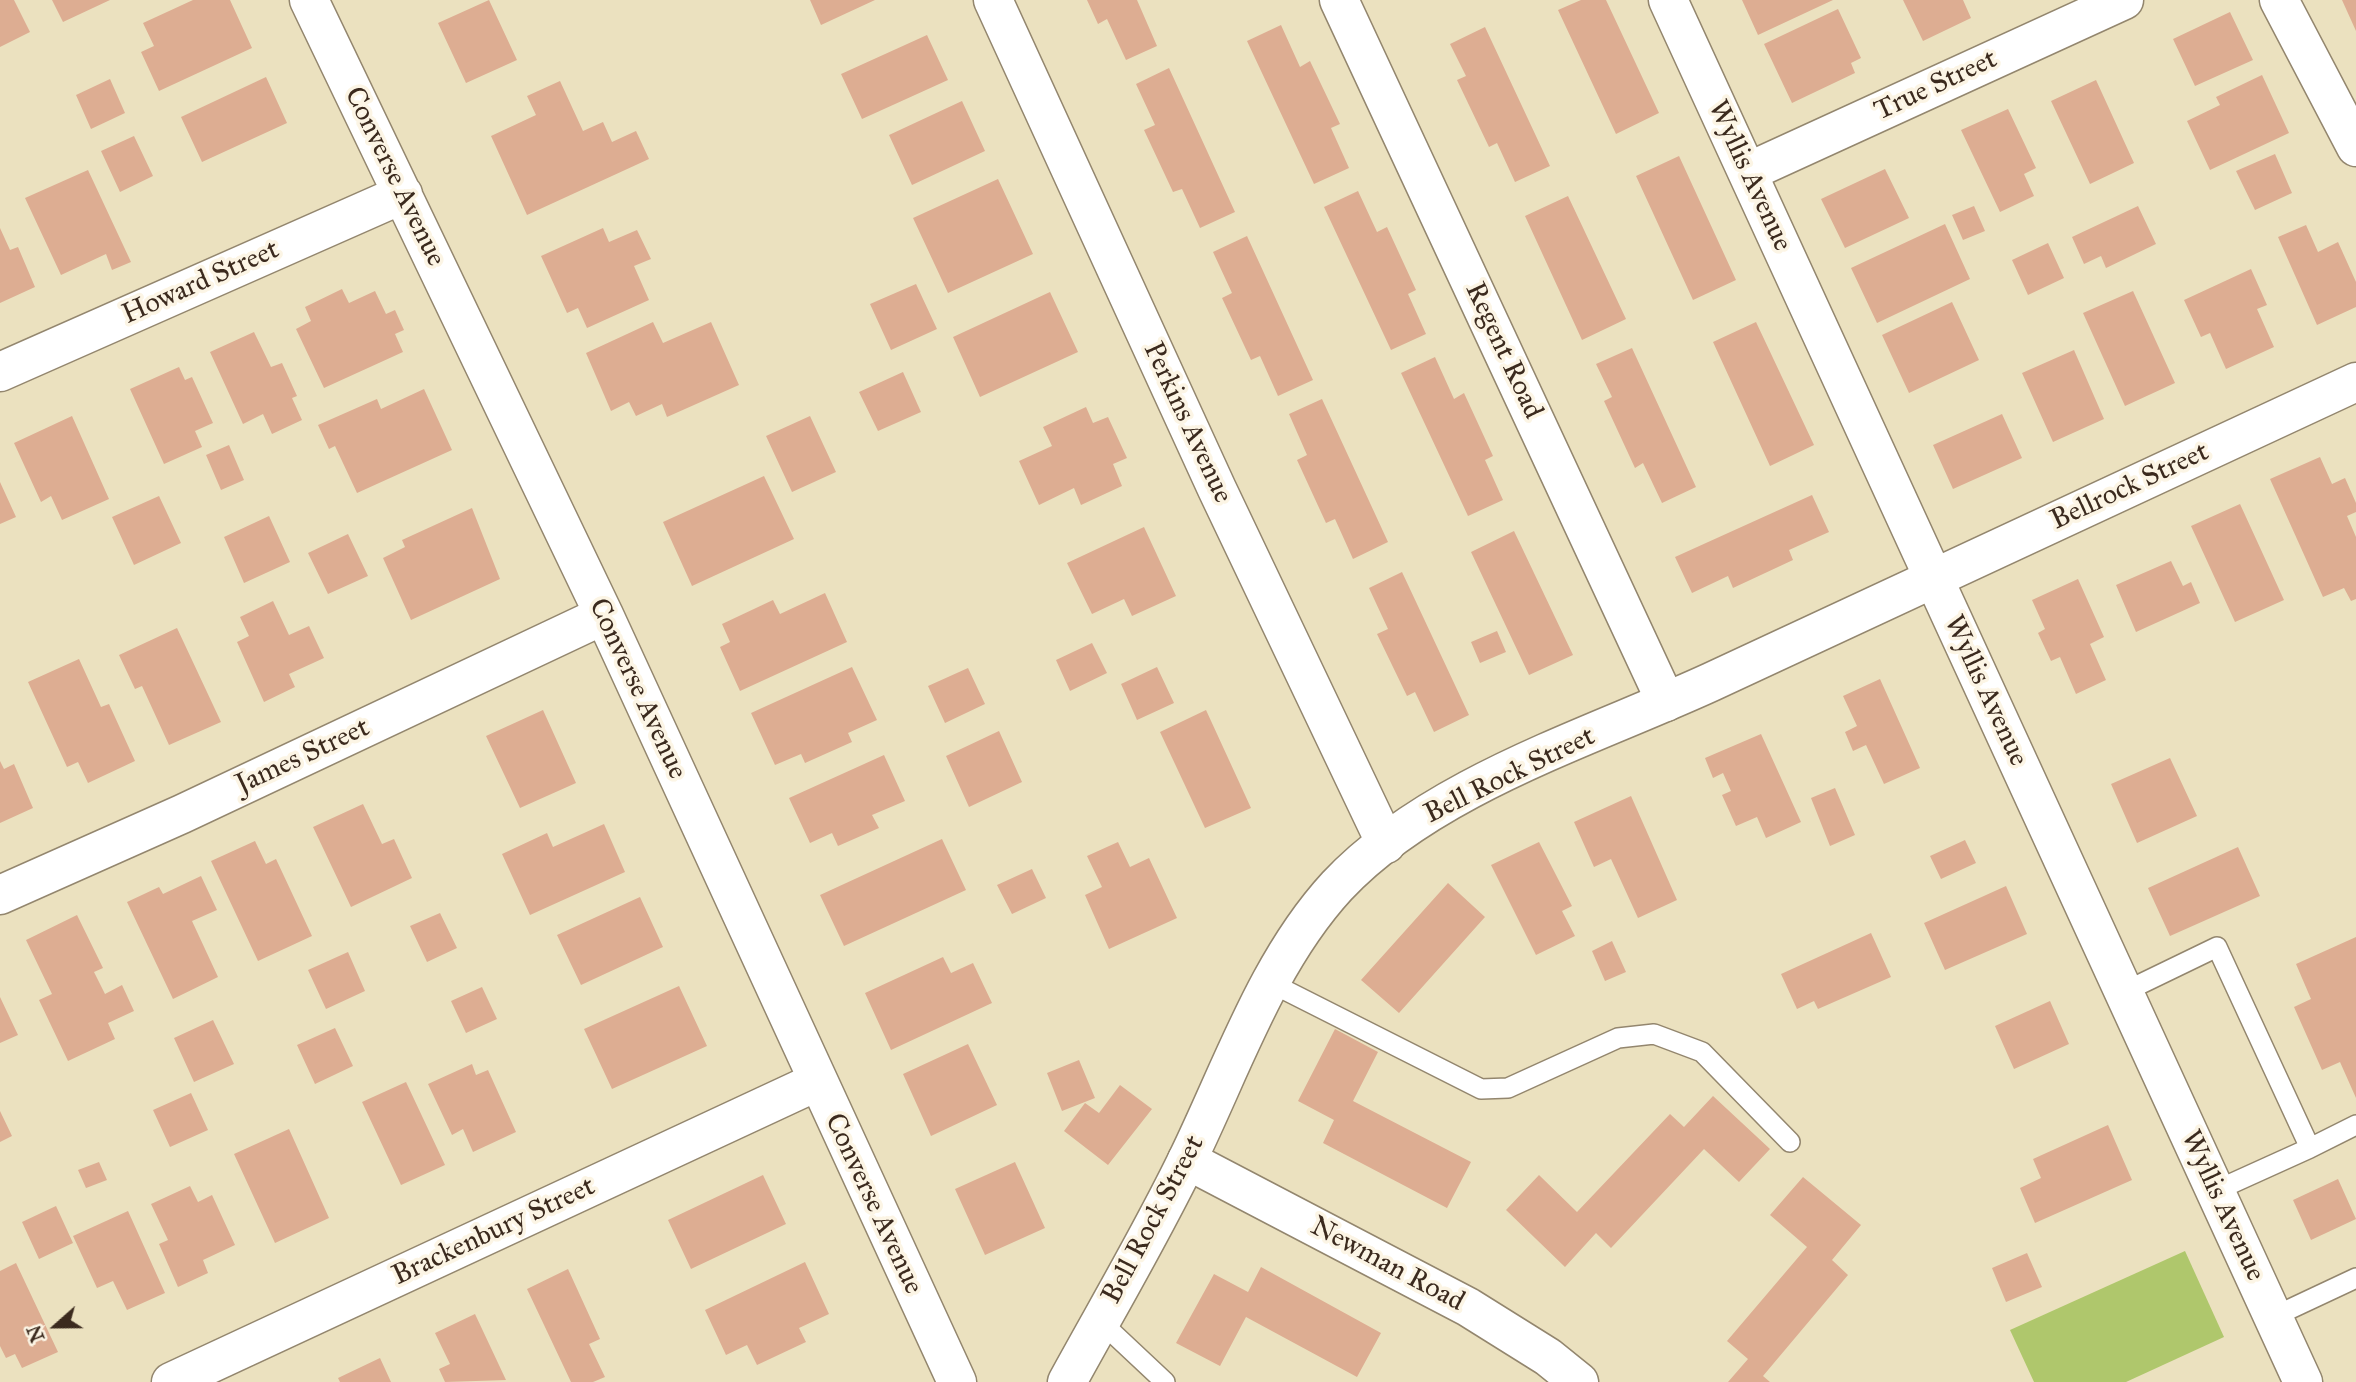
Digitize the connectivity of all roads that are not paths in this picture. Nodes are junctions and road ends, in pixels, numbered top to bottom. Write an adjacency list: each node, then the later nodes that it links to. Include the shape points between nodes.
1 (309, 0): 9 (street, Converse Avenue)
2 (993, 0): 15 (street, Perkins Avenue)
3 (1339, 0): 14 (street, Regent Road)
4 (1668, 0): 8 (street, Wyllis Avenue)
5 (2124, 0): 8 (street, True Street)
6 (2279, 0): 7 (street)
7 (2356, 146)
8 (1748, 172): 12 (street, Wyllis Avenue)
9 (402, 194): 10 (street, Howard Street); 13 (street, Converse Avenue)
10 (0, 372)
11 (2356, 382): 12 (street, Bellrock Street)
12 (1919, 586): 14 (street, Bell Rock Street); 18 (street, Wyllis Avenue)
13 (604, 615): 16 (street, James Street); 19 (street, Converse Avenue)
14 (1666, 702): 15 (street, Bell Rock Street, via 1484,782)
15 (1386, 844): 17 (street, Bell Rock Street, via 1329,896)
16 (0, 895)
17 (1271, 983): 21 (lane, via 1481,1089 1508,1088 1618,1038 1654,1034 1702,1052); 23 (street, Bell Rock Street)
18 (2123, 992): 22 (lane, via 2217,947); 24 (street, Wyllis Avenue)
19 (816, 1082): 28 (street, Brackenbury Street); 29 (street, Converse Avenue)
20 (2356, 1125): 22 (lane)
21 (1790, 1142)
22 (2310, 1148): 24 (lane)
23 (1187, 1160): 27 (street, Bell Rock Street); 32 (street, Newman Road, via 1468,1307)
24 (2215, 1191): 26 (street, Wyllis Avenue)
25 (2356, 1278): 26 (lane)
26 (2273, 1317): 33 (street, Wyllis Avenue)
27 (1100, 1321): 30 (street, Bell Rock Street); 31 (lane)
28 (171, 1382)
29 (957, 1382)
30 (1067, 1382)
31 (1165, 1382)
32 (1579, 1382)
33 (2303, 1382)

